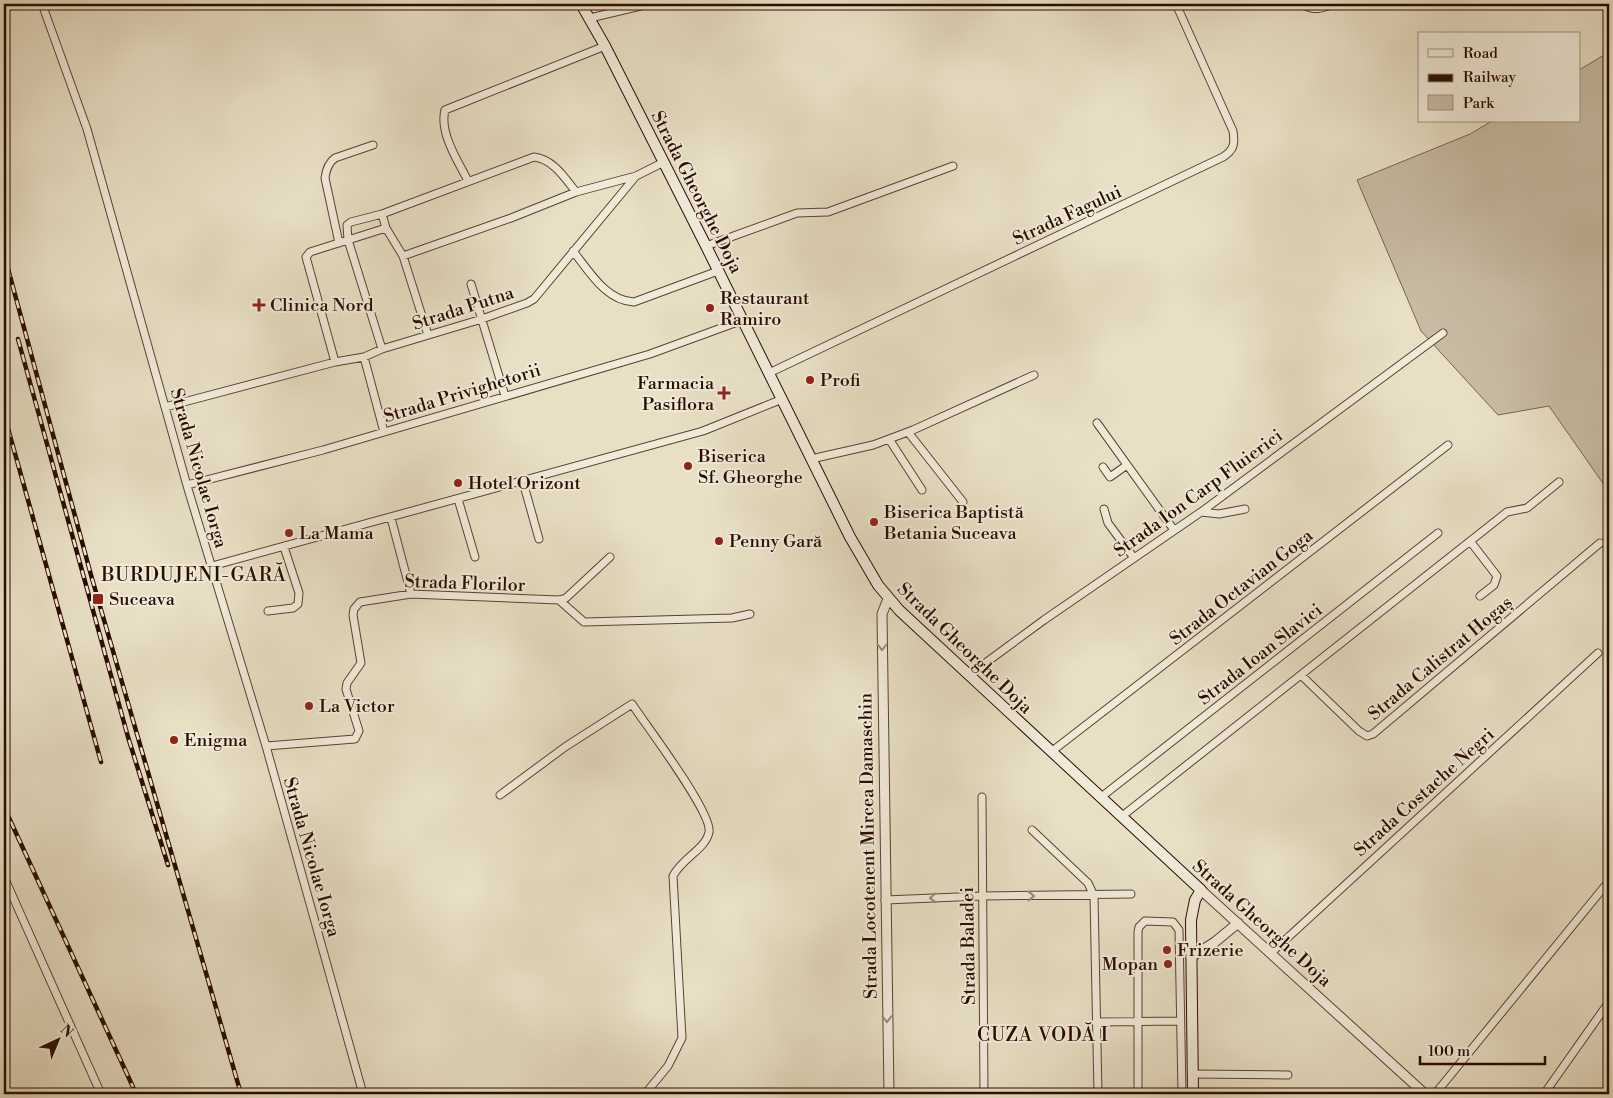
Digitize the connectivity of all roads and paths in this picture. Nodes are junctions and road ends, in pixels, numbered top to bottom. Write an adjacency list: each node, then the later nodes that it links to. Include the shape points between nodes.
1 (42, 4): 35 (street, Strada Nicolae Iorga, via 87,129)
2 (581, 4): 7 (main road, Strada Gheorghe Doja)
3 (649, 4): 7 (street)
4 (1176, 4): 31 (street, Strada Fagului, via 1231,124 1232,151)
5 (1303, 4): 6 (street, via 1314,9)
6 (1334, 4)
7 (590, 18): 8 (main road, Strada Gheorghe Doja)
8 (605, 46): 10 (main road, Strada Gheorghe Doja); 13 (street, via 445,110 450,144)
9 (373, 144): 18 (street, via 335,158 326,170)
10 (664, 162): 12 (street, Strada Putna); 19 (main road, Strada Gheorghe Doja)
11 (954, 166): 19 (street, via 828,212 796,213)
12 (636, 176): 14 (street, Strada Putna); 20 (street, Strada Putna)
13 (468, 181): 14 (street, via 534,157 556,169); 15 (street)
14 (576, 192): 21 (street, Strada Putna)
15 (382, 214): 16 (street); 17 (street, via 347,225)
16 (386, 228): 17 (street); 21 (street)
17 (348, 240): 18 (street); 28 (street)
18 (339, 243): 30 (street, via 306,256)
19 (706, 246): 22 (main road, Strada Gheorghe Doja)
20 (573, 251): 22 (street, via 601,285 626,301 634,302); 24 (street, Strada Putna, via 534,299)
21 (403, 256): 27 (street)
22 (718, 271): 25 (main road, Strada Gheorghe Doja)
23 (471, 284): 24 (street)
24 (482, 319): 27 (street, Strada Putna); 33 (street)
25 (743, 320): 31 (main road, Strada Gheorghe Doja); 33 (street, Strada Privighetorii, via 650,354)
26 (1443, 333): 52 (street, Strada Ion Carp Fluierici)
27 (428, 335): 28 (street, Strada Putna)
28 (382, 349): 29 (street, Strada Putna)
29 (364, 357): 30 (street, Strada Putna); 37 (street)
30 (335, 362): 35 (street, Strada Putna)
31 (769, 373): 34 (main road, Strada Gheorghe Doja)
32 (1034, 375): 38 (street)
33 (505, 396): 37 (street, Strada Privighetorii)
34 (780, 400): 41 (main road, Strada Gheorghe Doja); 44 (street, via 703,431)
35 (165, 407): 46 (street, Strada Nicolae Iorga)
36 (1097, 423): 42 (street)
37 (384, 432): 46 (street, Strada Privighetorii)
38 (908, 432): 39 (street); 49 (street)
39 (889, 439): 41 (street); 47 (street)
40 (1448, 445): 74 (street, Strada Octavian Goga)
41 (811, 459): 66 (main road, Strada Gheorghe Doja, via 857,551)
42 (1127, 465): 43 (street, via 1110,477); 54 (street)
43 (1103, 467)
44 (523, 482): 48 (street); 56 (street)
45 (1559, 482): 57 (street, via 1527,508 1507,512)
46 (187, 485): 63 (street, Strada Nicolae Iorga)
47 (922, 490)
48 (458, 499): 53 (street); 60 (street)
49 (963, 502)
50 (1104, 509): 62 (street, via 1108,523)
51 (1245, 509): 52 (street, via 1219,514)
52 (1201, 512): 54 (street, Strada Ion Carp Fluierici)
53 (391, 518): 59 (street); 64 (street)
54 (1174, 530): 62 (street, Strada Ion Carp Fluierici)
55 (1438, 533): 77 (street, Strada Ioan Slavici)
56 (539, 539)
57 (1470, 541): 65 (street, via 1497,576 1494,585); 72 (street)
58 (1600, 543): 72 (street, Strada Calistrat Hogaș, via 1373,734 1367,736 1359,731)
59 (284, 547): 63 (street); 68 (street, via 299,593 298,604 293,608)
60 (475, 557)
61 (610, 557): 67 (street)
62 (1134, 558): 71 (street, Strada Ion Carp Fluierici)
63 (212, 566): 73 (street, Strada Nicolae Iorga)
64 (411, 594): 67 (street, Strada Florilor); 73 (street, Strada Florilor, via 360,602 354,609 354,625 362,658 346,689 358,731 355,740)
65 (1480, 596)
66 (888, 599): 71 (main road, Strada Gheorghe Doja); 86 (street, Strada Locotenent Mircea Damaschin, one-way to 86, via 882,614)
67 (560, 600): 69 (street, via 584,622 732,618)
68 (268, 611)
69 (750, 614)
70 (1598, 653): 88 (street, Strada Costache Negri)
71 (969, 675): 74 (main road, Strada Gheorghe Doja)
72 (1302, 676): 78 (street)
73 (266, 746): 97 (street, Strada Nicolae Iorga)
74 (1051, 752): 77 (main road, Strada Gheorghe Doja)
75 (500, 795): 98 (street, via 632,704 690,788 708,822 709,832 701,846 678,866 674,876 682,1038 668,1066)
76 (982, 797): 84 (street, Strada Baladei)
77 (1100, 798): 78 (main road, Strada Gheorghe Doja)
78 (1122, 818): 82 (main road, Strada Gheorghe Doja)
79 (1032, 830): 85 (street, via 1088,883)
80 (4, 877): 96 (street)
81 (1609, 882): 106 (street)
82 (1201, 890): 87 (street, Strada Gheorghe Doja); 89 (main road, via 1192,909)
83 (1131, 894): 85 (street)
84 (982, 896): 85 (street, one-way to 85); 86 (street, one-way to 86); 100 (street, Strada Baladei)
85 (1094, 896): 93 (street)
86 (884, 900): 99 (street, Strada Locotenent Mircea Damaschin, one-way to 99)
87 (1238, 922): 88 (street, Strada Gheorghe Doja); 89 (street)
88 (1271, 953): 105 (street, Strada Gheorghe Doja)
89 (1191, 957): 94 (main road)
90 (1609, 1002): 107 (street)
91 (1180, 1020): 92 (street); 92 (street, via 1179,930 1173,922 1145,921 1139,927); 103 (street)
92 (1139, 1021): 93 (street); 102 (street)
93 (1096, 1022): 101 (street)
94 (1193, 1074): 95 (street); 104 (main road)
95 (1288, 1075)
96 (101, 1094)
97 (363, 1094)
98 (645, 1094)
99 (889, 1094)
100 (984, 1094)
101 (1098, 1094)
102 (1138, 1094)
103 (1182, 1094)
104 (1193, 1094)
105 (1425, 1094)
106 (1435, 1094)
107 (1544, 1094)

